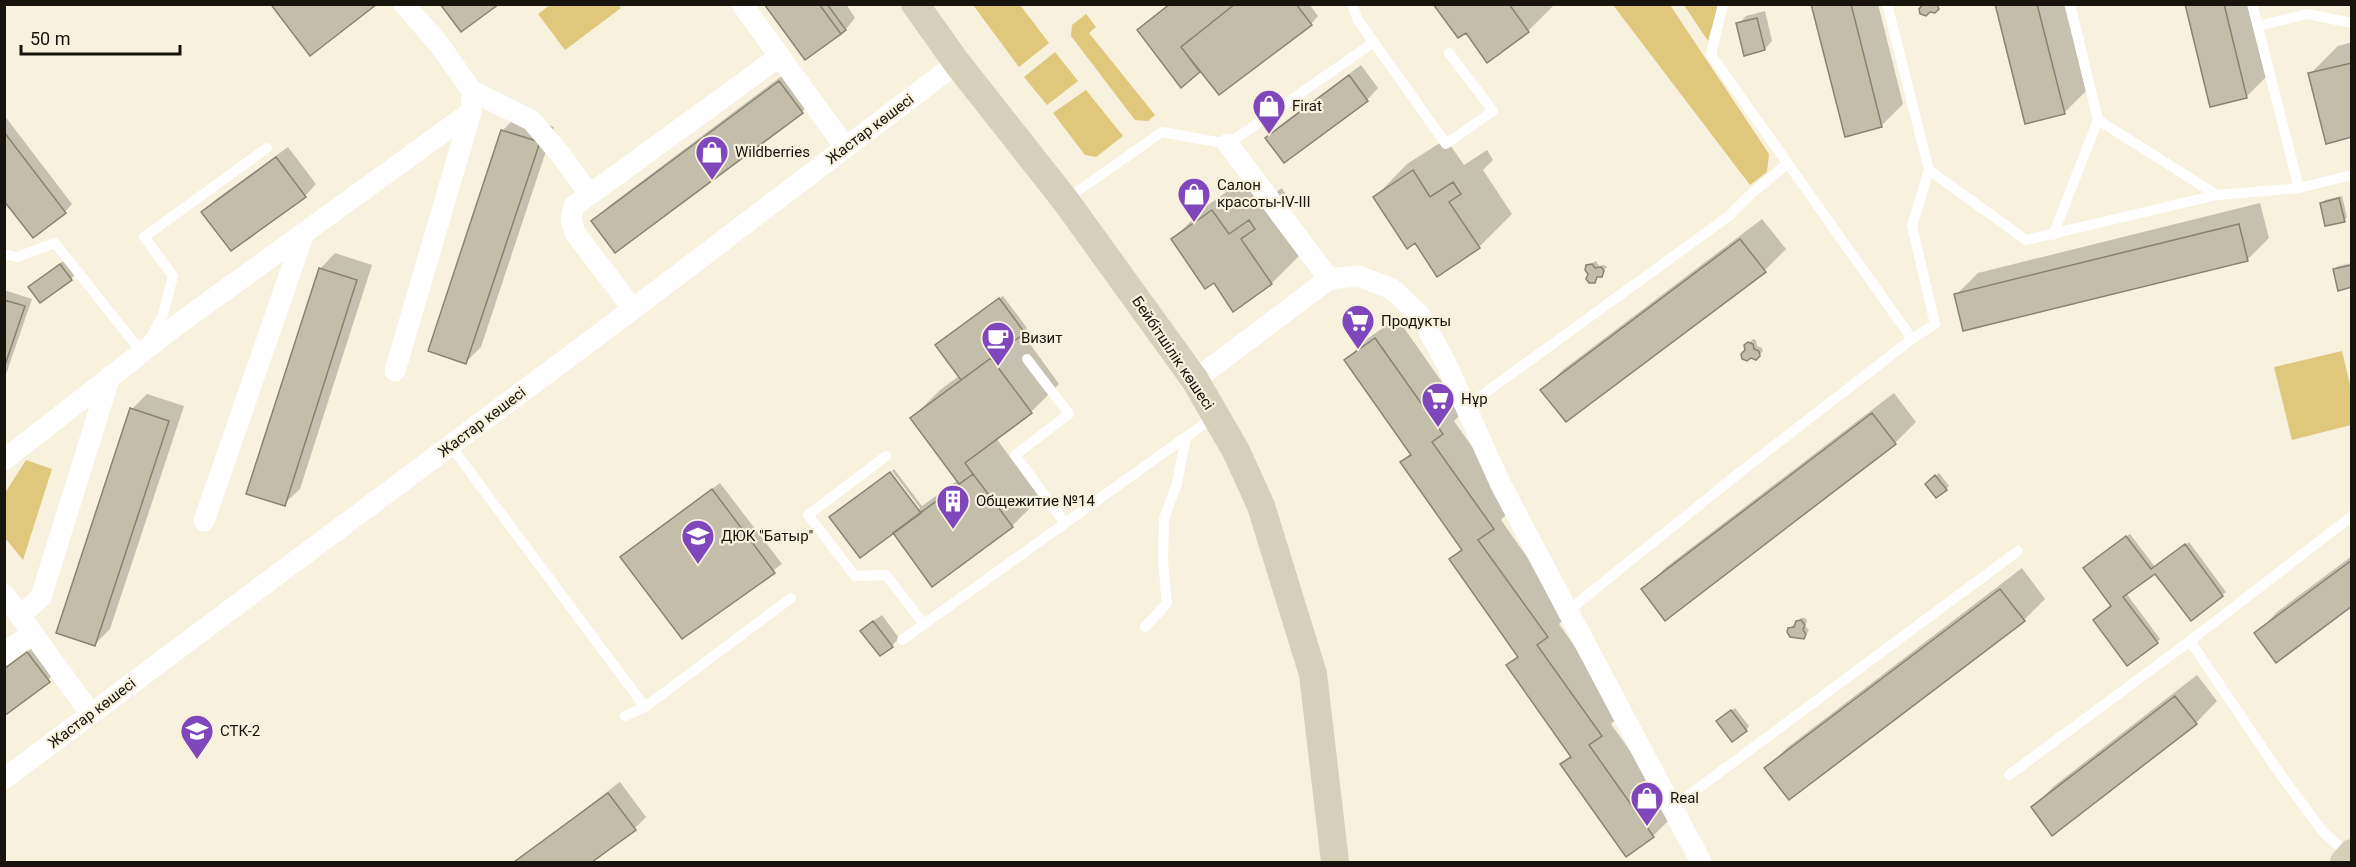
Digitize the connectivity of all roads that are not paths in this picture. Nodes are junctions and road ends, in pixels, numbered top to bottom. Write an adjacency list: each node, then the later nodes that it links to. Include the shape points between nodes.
1 (404, 4): 15 (street)
2 (742, 4): 13 (street)
3 (915, 4): 14 (street, Бейбітшілік көшесі)
4 (1352, 4): 11 (lane)
5 (1723, 4): 21 (lane, via 1710,55)
6 (1887, 4): 22 (lane)
7 (2070, 4): 17 (lane)
8 (2252, 4): 10 (lane)
9 (2352, 23): 10 (lane, via 2307,14)
10 (2258, 26): 24 (lane)
11 (1374, 42): 12 (lane, via 1446,144 1493,111); 18 (lane)
12 (1449, 53)
13 (780, 56): 19 (street); 25 (street)
14 (957, 63): 19 (street, Жастар көшесі); 27 (street, Бейбітшілік көшесі)
15 (472, 91): 16 (street); 25 (street, via 531,120)
16 (471, 112): 28 (street); 36 (street)
17 (2098, 120): 26 (lane); 29 (lane)
18 (1228, 144): 27 (lane, via 1162,132); 31 (street)
19 (845, 147): 32 (street, Жастар көшесі)
20 (267, 148): 34 (lane, via 144,237 173,276 163,315)
21 (1787, 164): 33 (lane); 39 (lane, via 1729,216)
22 (1929, 170): 29 (lane, via 2026,240); 33 (lane, via 1912,226 1935,324)
23 (2352, 175): 24 (lane)
24 (2299, 188): 26 (lane)
25 (589, 194): 32 (street, via 574,206 574,233)
26 (2217, 195): 29 (lane)
27 (1065, 200): 38 (street, Бейбітшілік көшесі)
28 (304, 233): 34 (street); 46 (street)
29 (2054, 235)
30 (4, 254): 34 (lane, via 16,257 55,243)
31 (1329, 279): 38 (street); 39 (street, via 1358,276 1392,289 1419,314)
32 (633, 309): 42 (street, Жастар көшесі)
33 (1912, 339): 51 (lane)
34 (142, 354): 37 (street)
35 (1027, 359): 47 (lane, via 1069,414 1015,455)
36 (395, 371)
37 (110, 376): 44 (street); 52 (street, via 41,597)
38 (1195, 380): 40 (street, Бейбітшілік көшесі)
39 (1467, 406): 51 (street, via 1501,484)
40 (1216, 416): 41 (lane); 65 (street, Бейбітшілік көшесі, via 1261,506 1313,674)
41 (1186, 437): 47 (lane); 54 (lane, via 1177,483 1164,519 1167,603)
42 (450, 445): 58 (lane); 59 (street, Жастар көшесі)
43 (886, 456): 53 (lane, via 808,515 855,576 886,575)
44 (4, 459)
45 (2352, 516): 56 (lane)
46 (204, 521)
47 (1065, 523): 53 (lane)
48 (2018, 551): 63 (lane)
49 (4, 594): 52 (street)
50 (791, 598): 58 (lane)
51 (1568, 611): 63 (street)
52 (26, 624): 57 (street); 59 (street)
53 (924, 624): 55 (lane)
54 (1145, 627)
55 (902, 640)
56 (2190, 641): 61 (lane); 64 (lane, via 2278,771 2324,833)
57 (4, 654)
58 (645, 707): 60 (lane)
59 (91, 714): 62 (street, Жастар көшесі)
60 (624, 716)
61 (2009, 775)
62 (4, 779)
63 (1673, 807): 66 (street)
64 (2348, 857)
65 (1335, 862)
66 (1701, 862)

